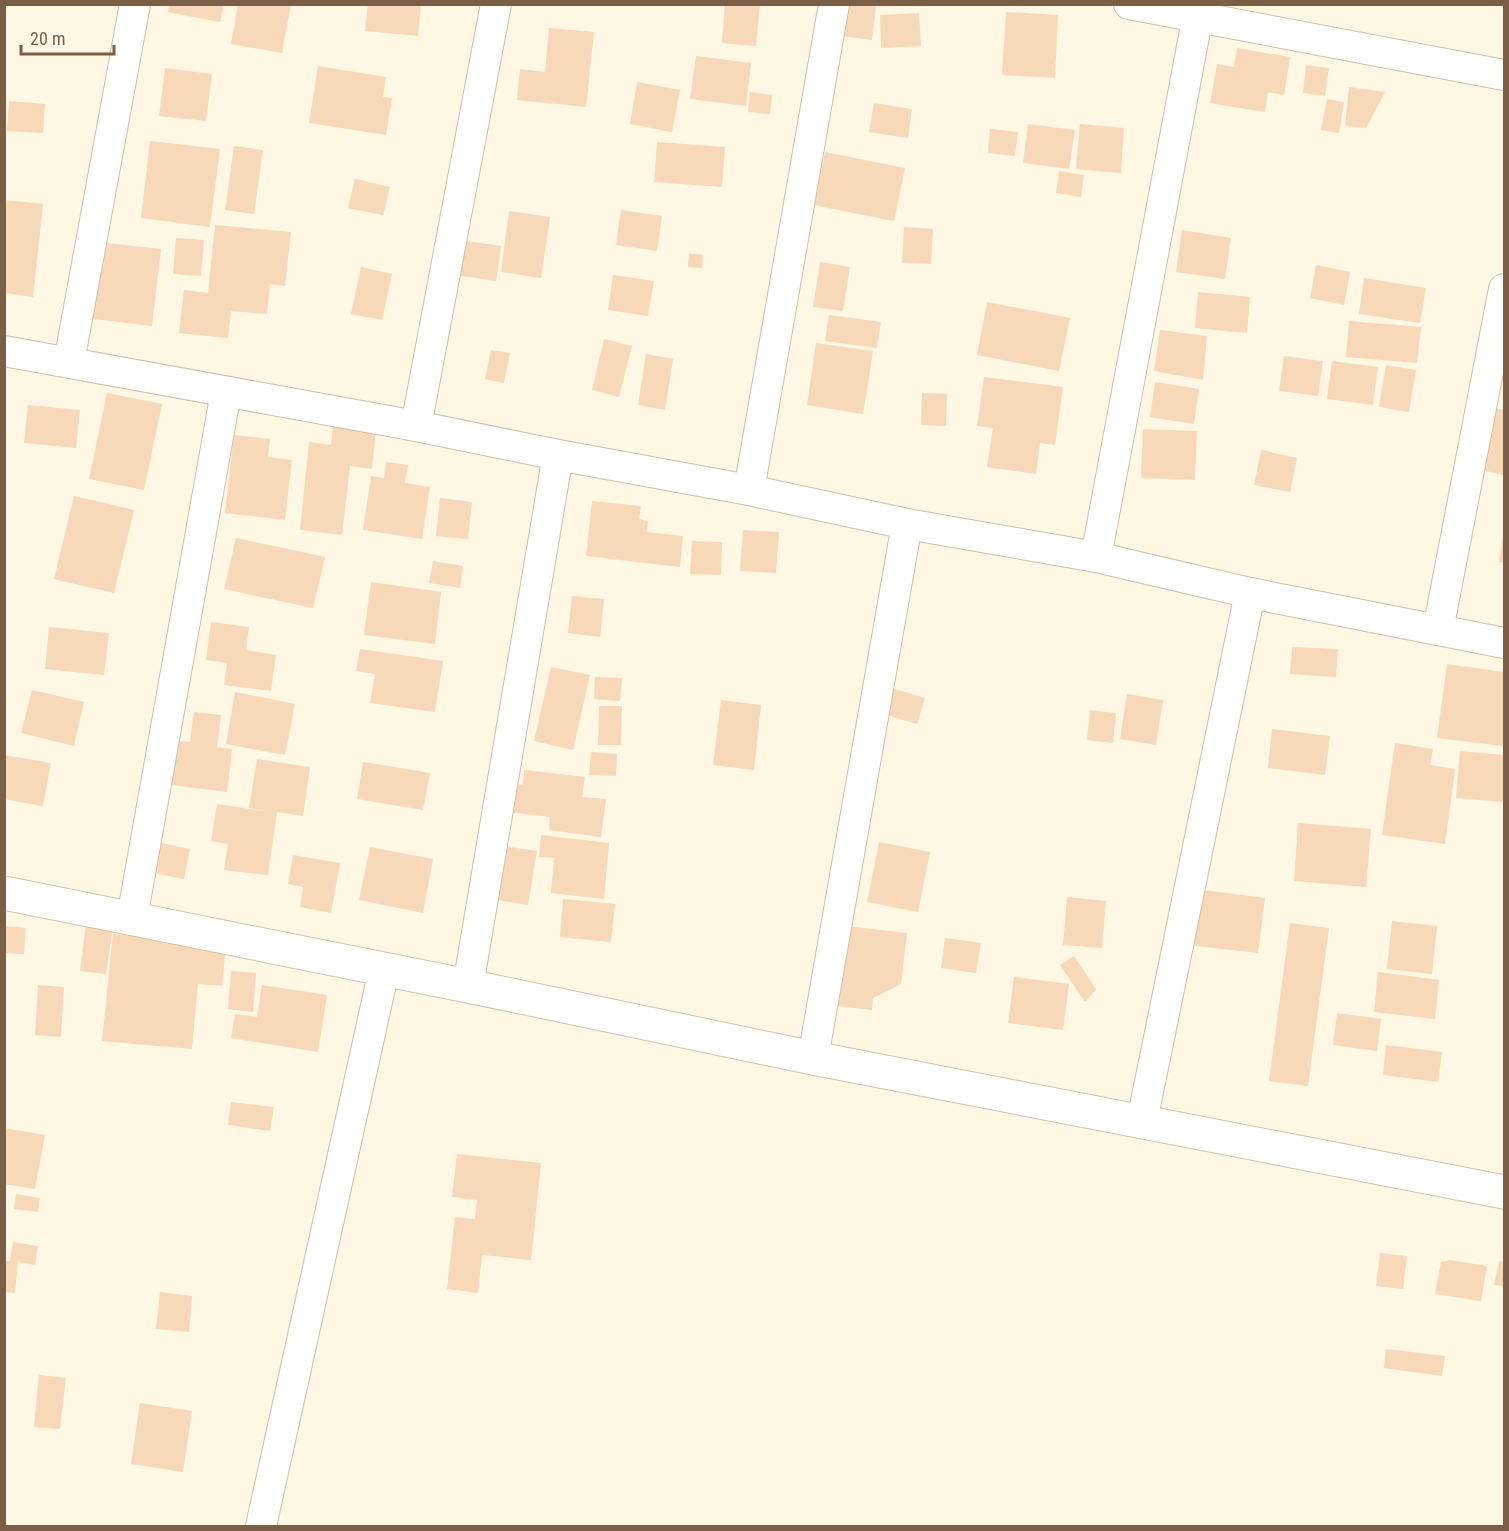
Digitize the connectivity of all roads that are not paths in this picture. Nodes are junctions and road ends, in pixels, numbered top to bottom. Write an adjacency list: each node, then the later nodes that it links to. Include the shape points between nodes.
1 (135, 4): 9 (street)
2 (496, 4): 11 (street)
3 (834, 4): 13 (street)
4 (1129, 4): 5 (street)
5 (1198, 11): 6 (street); 15 (street)
6 (1504, 75)
7 (1504, 289): 17 (street)
8 (4, 351): 9 (street)
9 (69, 362): 10 (street)
10 (226, 392): 11 (street); 20 (street)
11 (416, 426): 12 (street)
12 (558, 455): 13 (street); 22 (street)
13 (749, 490): 14 (street)
14 (907, 524): 15 (street); 23 (street)
15 (1096, 557): 16 (street)
16 (1250, 593): 17 (street); 24 (street)
17 (1438, 630): 18 (street)
18 (1504, 643)
19 (4, 894): 20 (main road)
20 (132, 918): 21 (main road)
21 (384, 970): 22 (main road); 26 (street)
22 (468, 986): 23 (main road)
23 (813, 1058): 24 (main road)
24 (1142, 1121): 25 (main road)
25 (1504, 1192)
26 (261, 1527)

